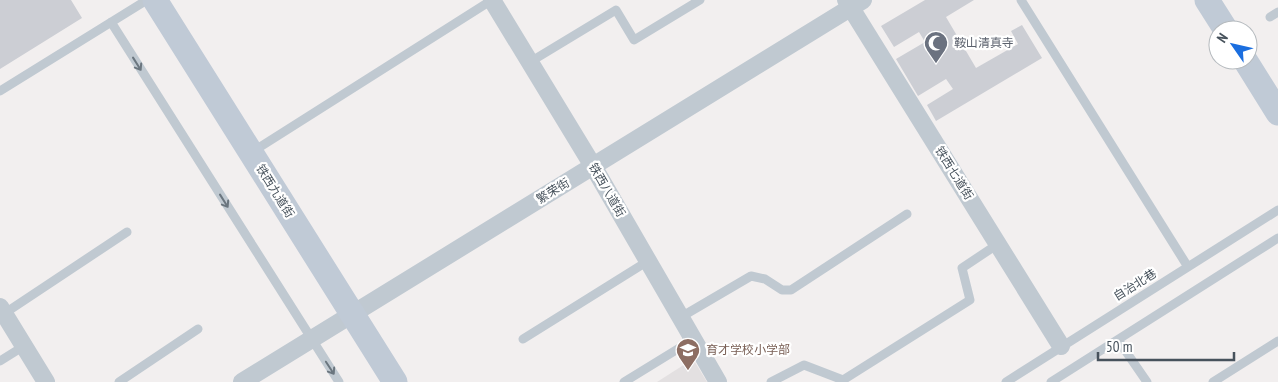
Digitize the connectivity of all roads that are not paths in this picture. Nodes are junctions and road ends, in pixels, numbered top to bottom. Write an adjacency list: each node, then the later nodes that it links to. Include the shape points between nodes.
1 (147, 0): 9 (lane)
2 (156, 0): 14 (main road, 铁西九道街)
3 (492, 0): 10 (street, 铁西八道街); 14 (lane)
4 (700, 0): 10 (lane, via 634,40 616,10)
5 (1020, 0): 22 (lane)
6 (1207, 0): 8 (main road)
7 (853, 3): 15 (street, 繁荣街); 20 (street, 铁西七道街)
8 (1220, 20)
9 (111, 22): 12 (lane); 29 (lane, one-way to 29)
10 (530, 62): 15 (street, 铁西八道街)
11 (1250, 70): 13 (main road)
12 (0, 91)
13 (1278, 114)
14 (251, 152): 24 (main road, 铁西九道街)
15 (594, 166): 21 (street, 铁西八道街); 24 (street, 繁荣街)
16 (1278, 210): 22 (lane, 自治北巷)
17 (907, 214): 25 (lane, via 791,290 782,290 765,279 751,276)
18 (127, 232): 23 (lane)
19 (1278, 238): 30 (lane)
20 (998, 244): 33 (street, 铁西七道街); 42 (lane, via 962,268 970,300 843,380 804,365)
21 (648, 261): 25 (street, 铁西八道街); 27 (lane)
22 (1188, 267): 33 (lane, 自治北巷)
23 (1, 313): 32 (street)
24 (353, 315): 29 (street, 繁荣街); 39 (main road, 铁西九道街)
25 (681, 317): 28 (street, 铁西八道街)
26 (198, 329): 36 (lane)
27 (522, 339)
28 (694, 339): 40 (lane); 41 (street, 铁西八道街)
29 (311, 340): 37 (street, 繁荣街); 38 (lane, one-way to 38)
30 (1118, 340): 44 (lane); 45 (lane)
31 (1278, 341): 46 (lane)
32 (24, 346): 34 (lane); 35 (street)
33 (1061, 346): 43 (lane, 自治北巷)
34 (0, 361)
35 (46, 382)
36 (119, 382)
37 (242, 382)
38 (339, 382)
39 (396, 382)
40 (624, 382)
41 (718, 382)
42 (771, 382)
43 (1006, 382)
44 (1051, 382)
45 (1147, 382)
46 (1213, 382)

